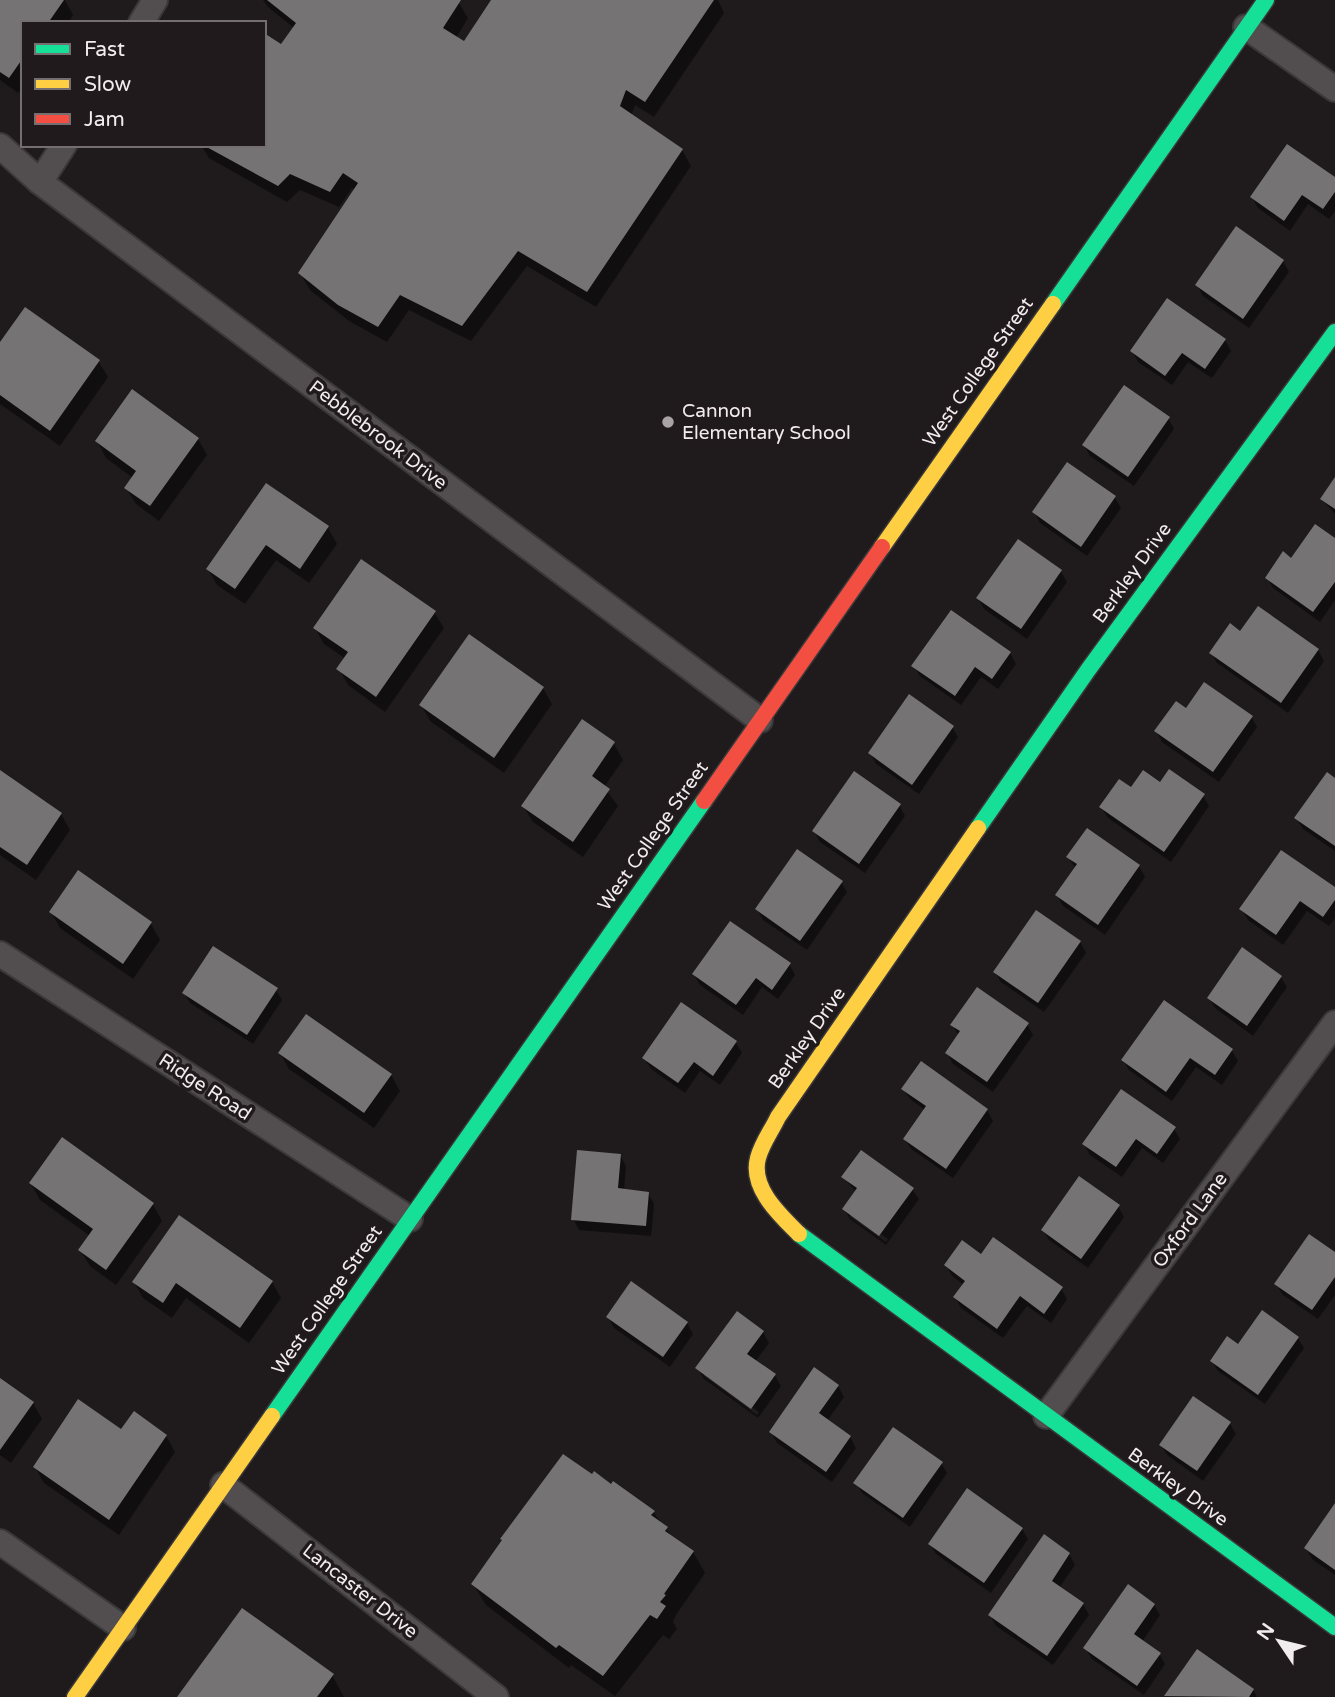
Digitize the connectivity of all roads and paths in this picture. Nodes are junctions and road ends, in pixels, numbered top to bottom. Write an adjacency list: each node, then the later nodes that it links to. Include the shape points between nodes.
1 (155, 0): 3 (street)
2 (1266, 0): 4 (street, West College Street)
3 (142, 21)
4 (1246, 27): 5 (street); 10 (street, West College Street)
5 (1335, 89)
6 (0, 146): 8 (street, Pebblebrook Drive)
7 (63, 147): 8 (street)
8 (40, 182): 10 (street, Pebblebrook Drive)
9 (1335, 332): 14 (street, Berkley Drive, via 1080,681 778,1117 757,1162 759,1181 776,1211 811,1245)
10 (760, 720): 13 (street, West College Street)
11 (0, 954): 13 (street, Ridge Road)
12 (1335, 1023): 14 (street, Oxford Lane)
13 (410, 1219): 15 (street, West College Street)
14 (1046, 1416): 17 (street, Berkley Drive)
15 (223, 1485): 18 (street, West College Street); 20 (street, Lancaster Drive)
16 (0, 1542): 18 (street)
17 (1335, 1627)
18 (123, 1628): 19 (street, West College Street)
19 (75, 1697)
20 (496, 1697)

